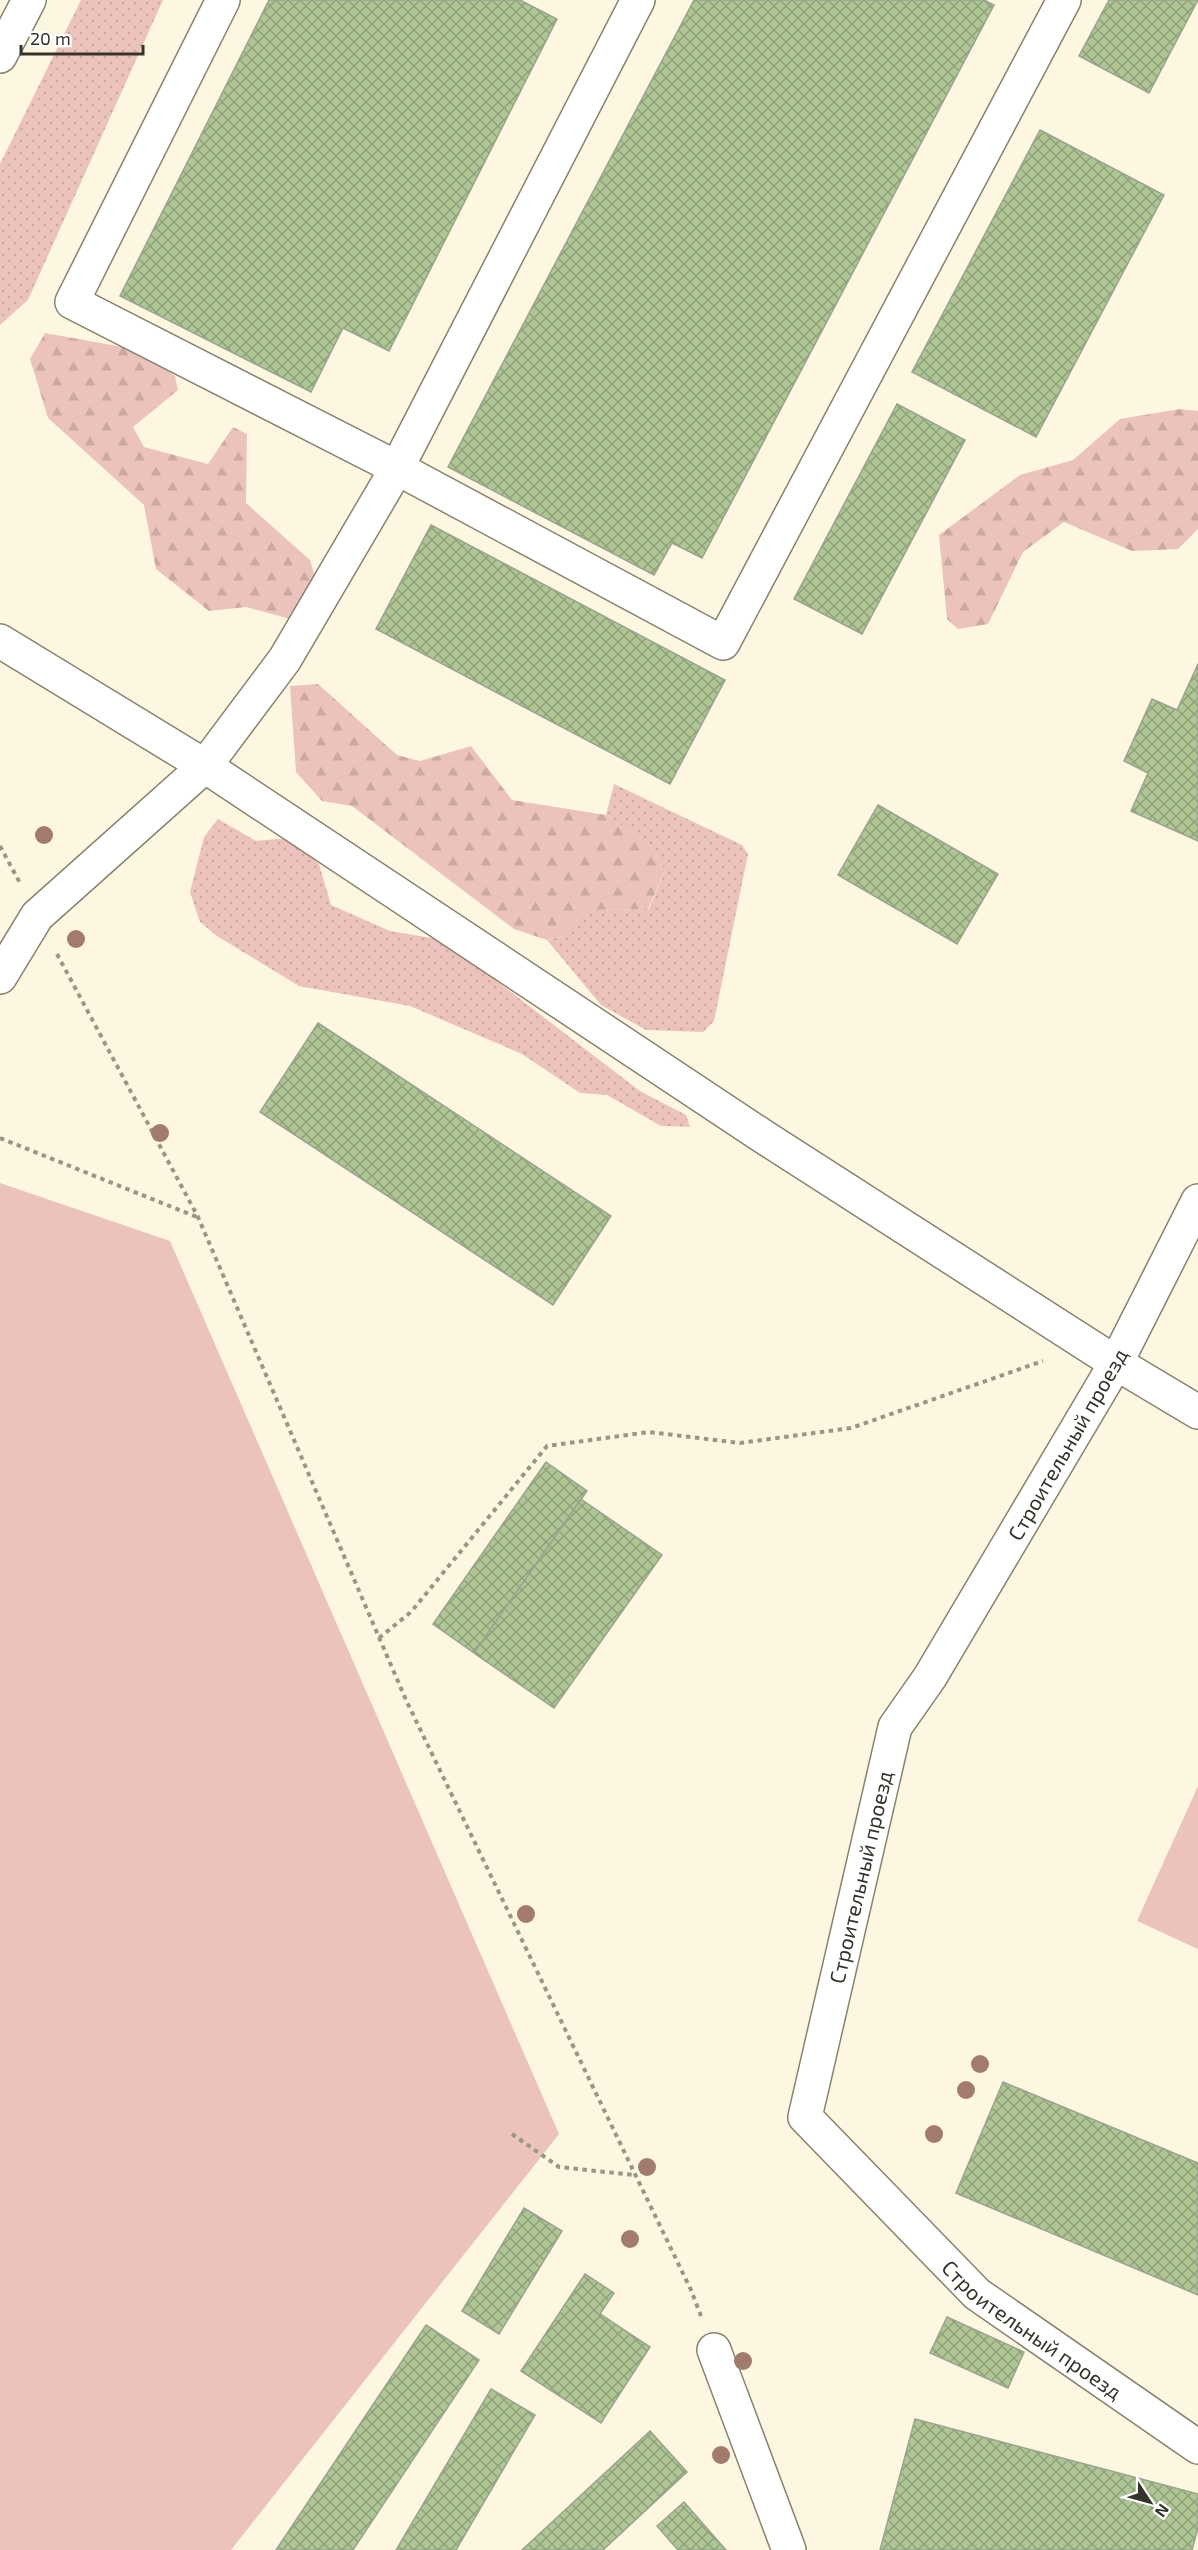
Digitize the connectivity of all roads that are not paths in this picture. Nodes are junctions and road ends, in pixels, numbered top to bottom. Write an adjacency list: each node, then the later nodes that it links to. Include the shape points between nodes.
1 (29, 0): 5 (street)
2 (223, 0): 6 (street, via 72,302)
3 (638, 0): 6 (street)
4 (1064, 0): 6 (street, via 723,643)
5 (0, 56)
6 (397, 468): 8 (street, via 285,659)
7 (0, 641): 8 (street)
8 (205, 766): 9 (street, via 37,916); 11 (street, via 764,1137)
9 (0, 976)
10 (1198, 1201): 11 (street, Строительный проезд)
11 (1103, 1355): 12 (street); 14 (street, Строительный проезд, via 930,1677 895,1727 805,2117 977,2294)
12 (1198, 1412)
13 (714, 2350): 15 (street)
14 (1198, 2447)
15 (789, 2550)

